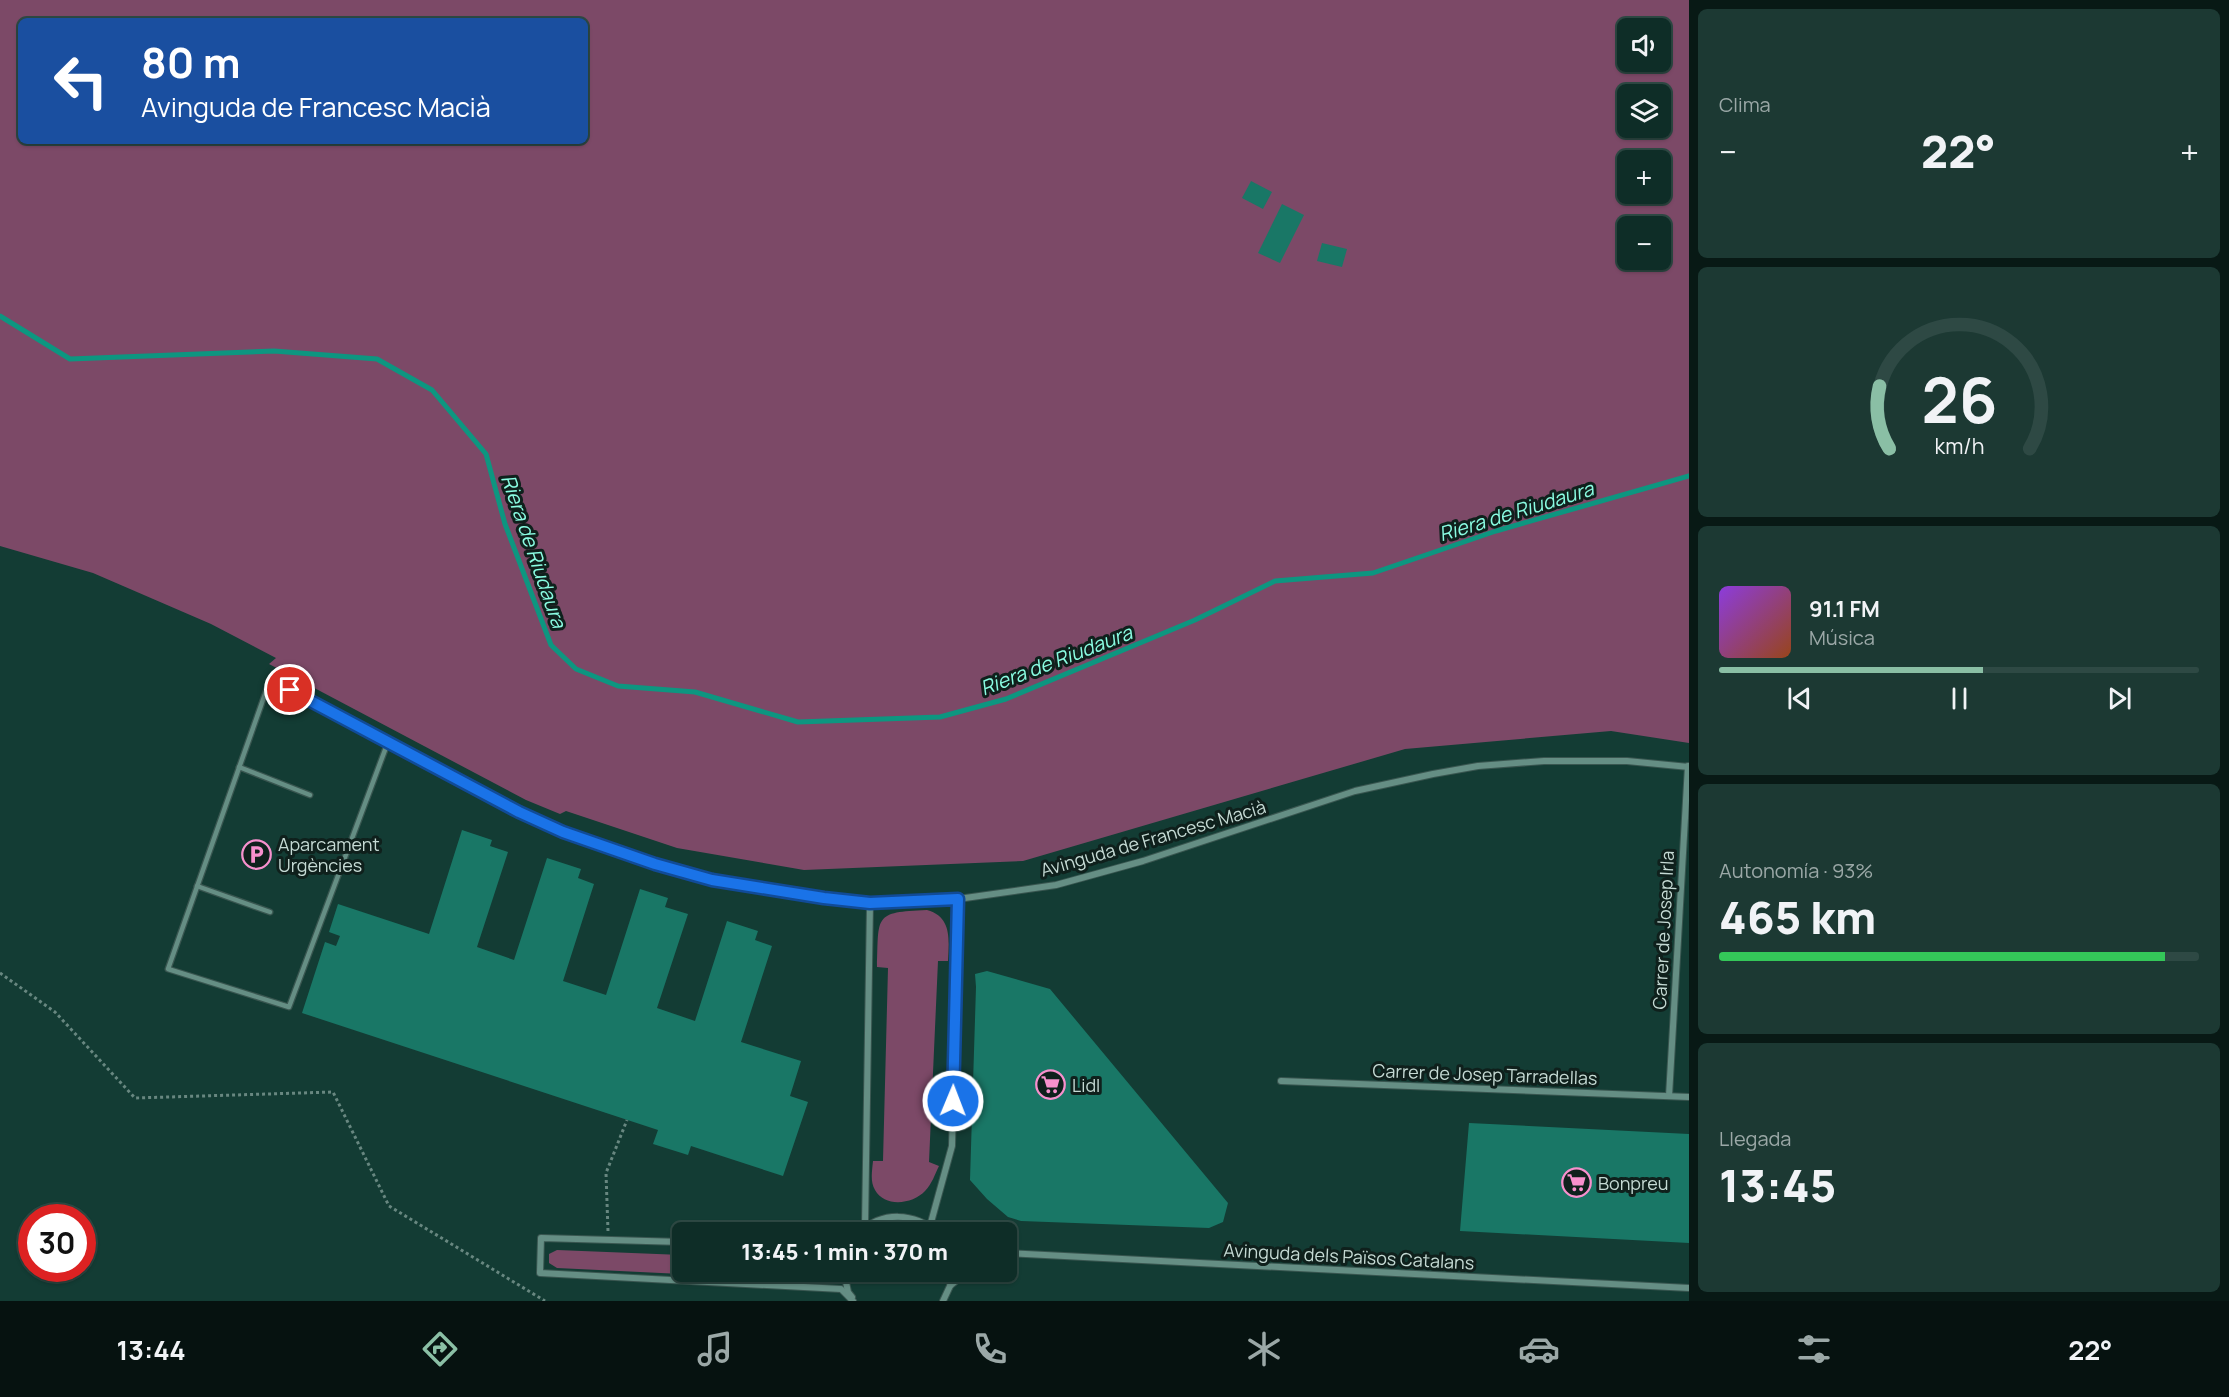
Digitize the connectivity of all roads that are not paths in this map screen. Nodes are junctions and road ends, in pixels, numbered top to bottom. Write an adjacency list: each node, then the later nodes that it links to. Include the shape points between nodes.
1 (270, 680): 2 (street, Avinguda de Francesc Macià); 4 (lane)
2 (388, 742): 6 (lane, via 289,1007 168,969); 8 (street, Avinguda de Francesc Macià, via 498,802 563,832 655,864 712,880)
3 (1688, 766): 7 (street, Avinguda de Francesc Macià, via 1544,761 1432,774 1355,791 1143,861 1056,885); 11 (street, Carrer de Josep Irla)
4 (239, 767): 5 (lane); 6 (lane)
5 (310, 795)
6 (197, 886): 9 (lane)
7 (958, 899): 8 (street, Avinguda de Francesc Macià); 16 (street, via 952,1146)
8 (870, 903): 13 (street)
9 (270, 912)
10 (1281, 1082): 11 (street, Carrer de Josep Tarradellas)
11 (1669, 1096): 12 (street, Carrer de Josep Tarradellas)
12 (1689, 1097)
13 (865, 1222)
14 (876, 1222): 15 (street, via 902,1216)
15 (922, 1222)
16 (931, 1222)
17 (672, 1242): 19 (street, via 541,1238 540,1273)
18 (1017, 1254): 25 (street, Avinguda dels Països Catalans)
19 (672, 1280)
20 (709, 1282): 26 (street, via 840,1289)
21 (846, 1282): 26 (street)
22 (951, 1282): 24 (street)
23 (955, 1282): 24 (street)
24 (950, 1286): 27 (street)
25 (1689, 1288)
26 (853, 1301)
27 (943, 1301)

